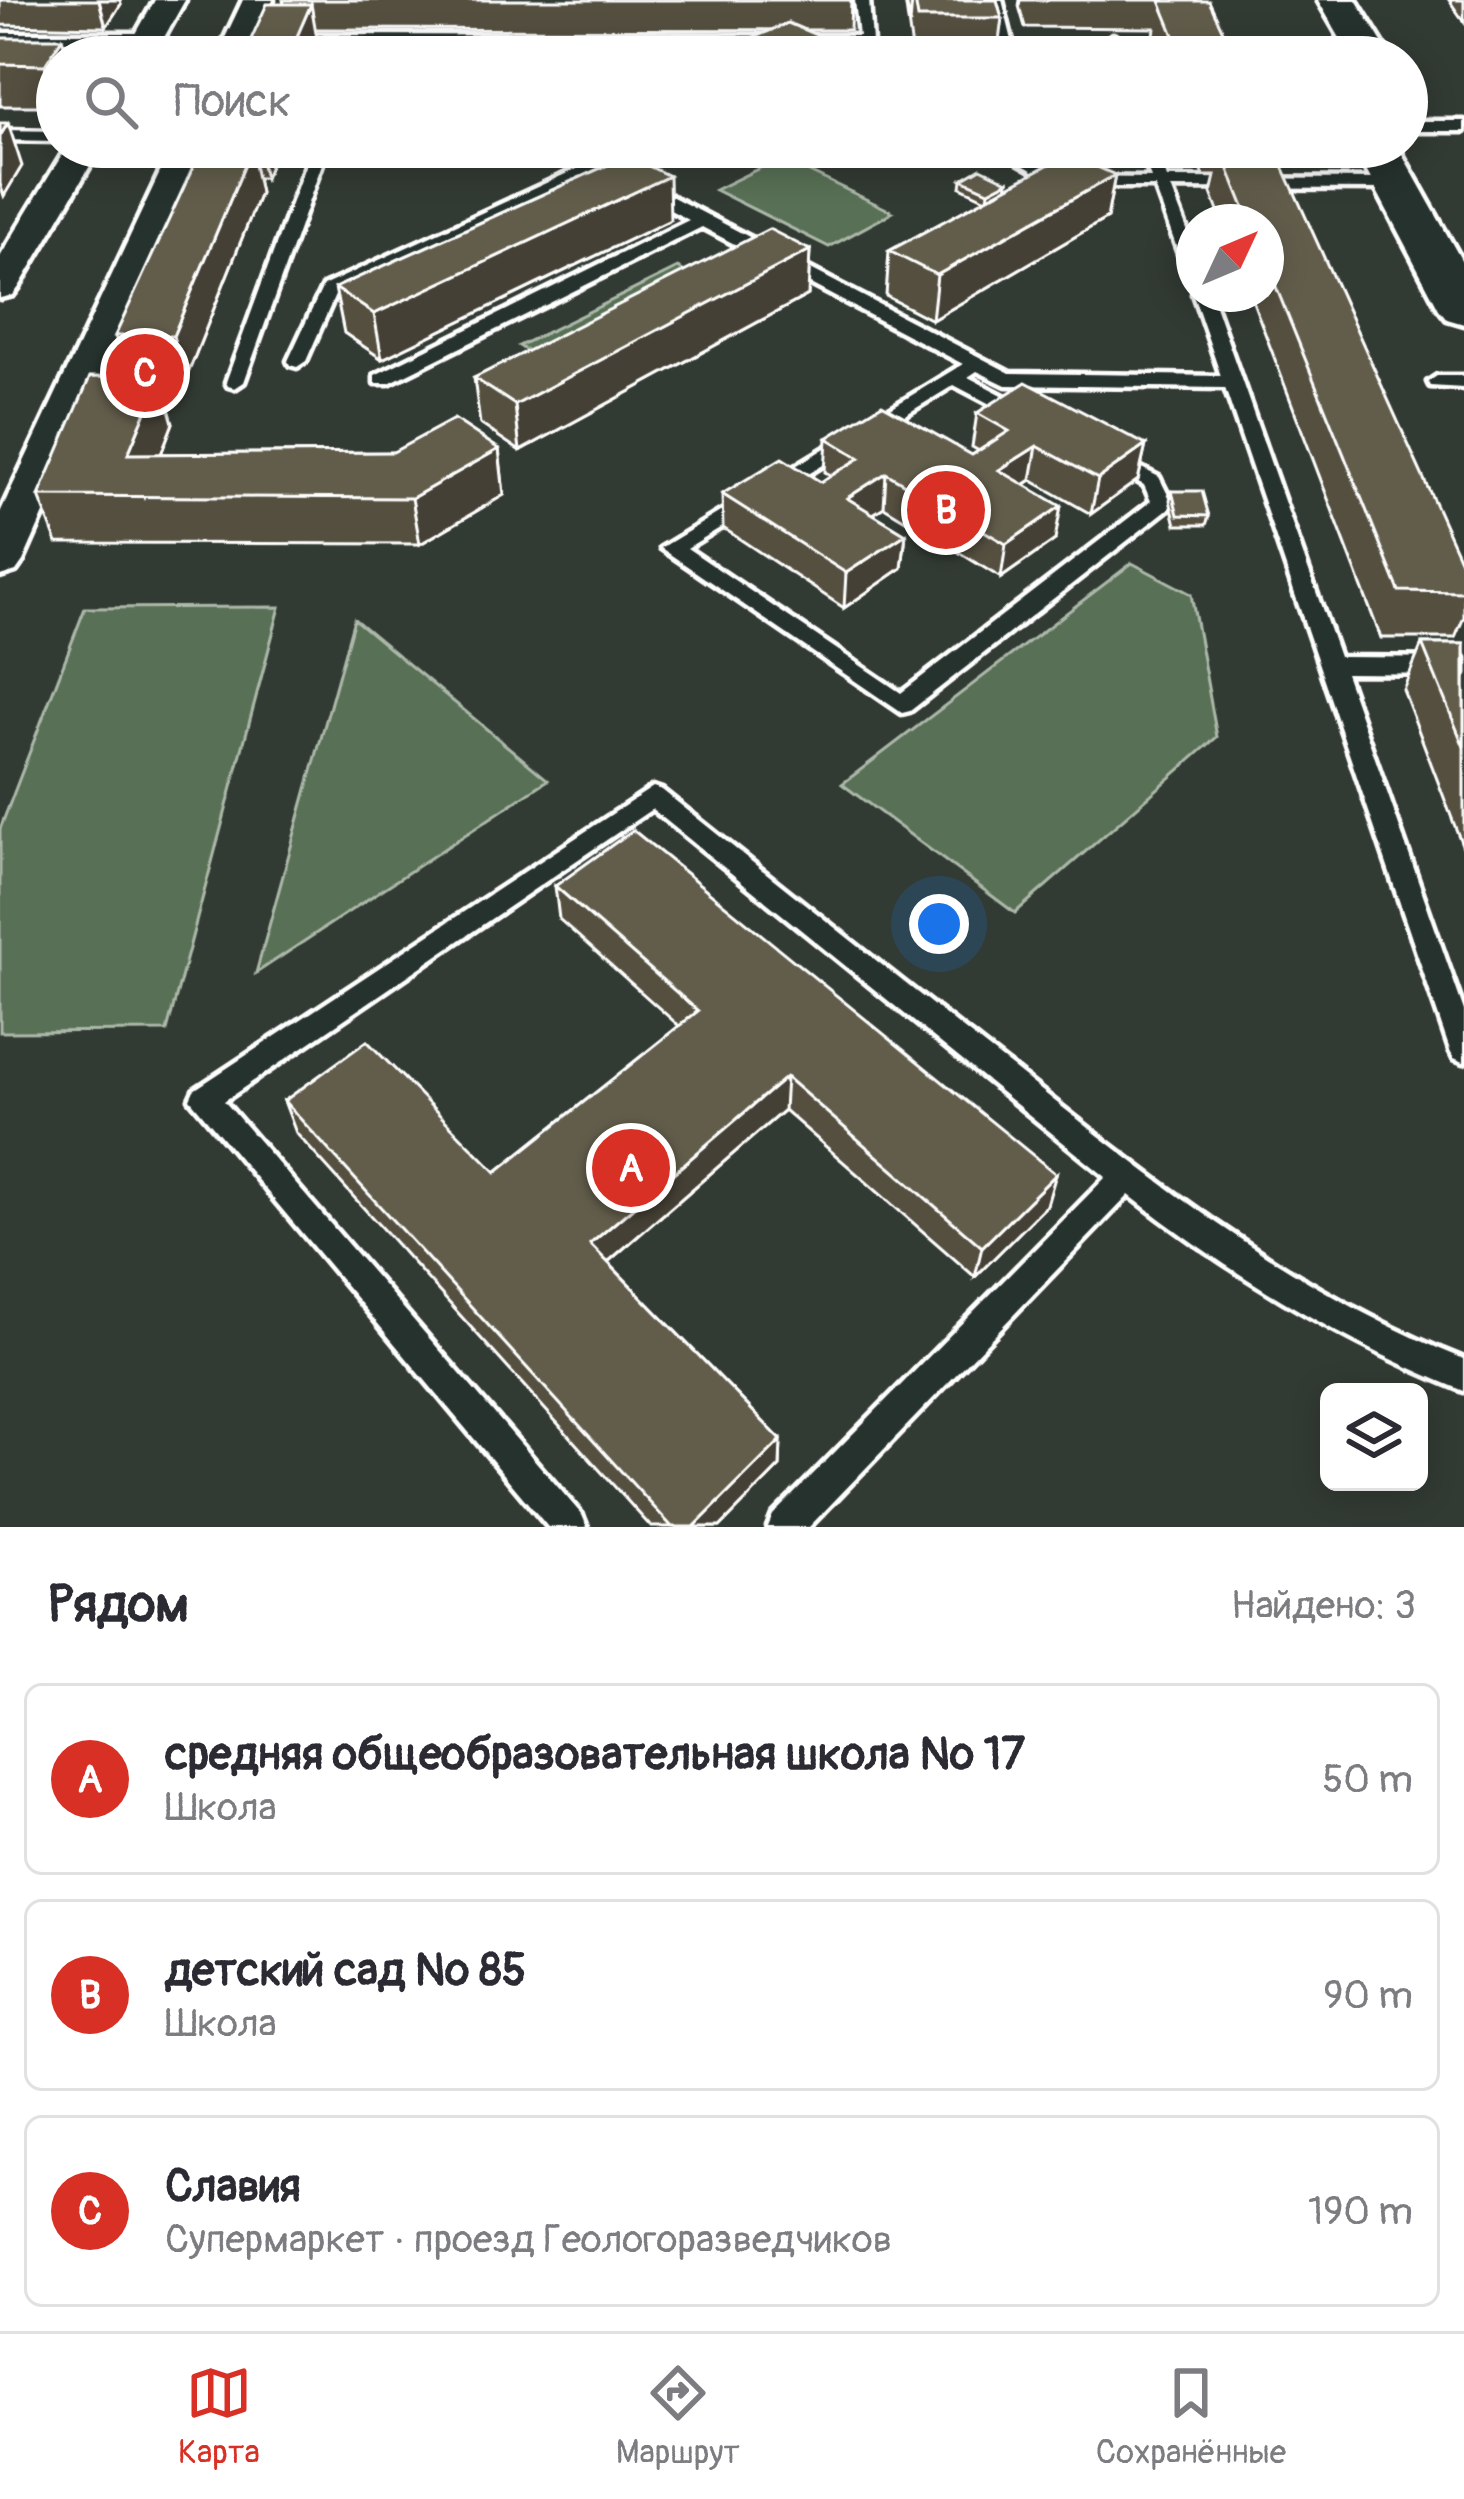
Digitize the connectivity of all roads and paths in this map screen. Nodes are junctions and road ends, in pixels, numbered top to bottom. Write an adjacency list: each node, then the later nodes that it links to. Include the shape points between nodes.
1 (170, 0): 7 (street)
2 (258, 0): 8 (street)
3 (862, 0): 9 (lane)
4 (995, 0): 10 (lane)
5 (1297, 0): 11 (main road)
6 (1337, 0): 12 (main road)
7 (150, 36)
8 (242, 36)
9 (867, 36)
10 (1004, 36)
11 (1317, 36)
12 (1358, 36)
13 (0, 37): 14 (lane)
14 (36, 40)
15 (1464, 126): 18 (lane)
16 (0, 136): 17 (lane)
17 (36, 136)
18 (1428, 136)
19 (71, 168): 33 (street)
20 (179, 168): 46 (street)
21 (312, 168): 40 (lane)
22 (591, 168): 36 (lane, via 328,290)
23 (603, 168): 30 (lane)
24 (1037, 168): 29 (lane, via 1062,182)
25 (1157, 168): 29 (lane)
26 (1255, 168): 29 (lane)
27 (1406, 168): 34 (main road)
28 (1418, 168): 32 (main road)
29 (1163, 183): 31 (lane)
30 (702, 220): 37 (lane); 39 (lane)
31 (1176, 220)
32 (1464, 220)
33 (0, 287)
34 (1464, 310)
35 (1208, 312): 41 (lane)
36 (297, 361)
37 (977, 363): 38 (lane); 41 (lane, via 1006,379)
38 (954, 377): 44 (lane); 45 (lane, via 672,548 902,705 1162,503 1152,481)
39 (382, 379)
40 (235, 382)
41 (1233, 382): 47 (lane)
42 (1437, 382): 43 (lane)
43 (1464, 382)
44 (1033, 419)
45 (1093, 450)
46 (0, 561)
47 (1331, 665): 48 (lane); 49 (lane)
48 (1464, 666)
49 (1464, 1050)
50 (1126, 1177): 51 (lane, via 1312,1304); 52 (lane, via 653,796 204,1100); 53 (lane)
51 (1464, 1375)
52 (570, 1527)
53 (785, 1527)

